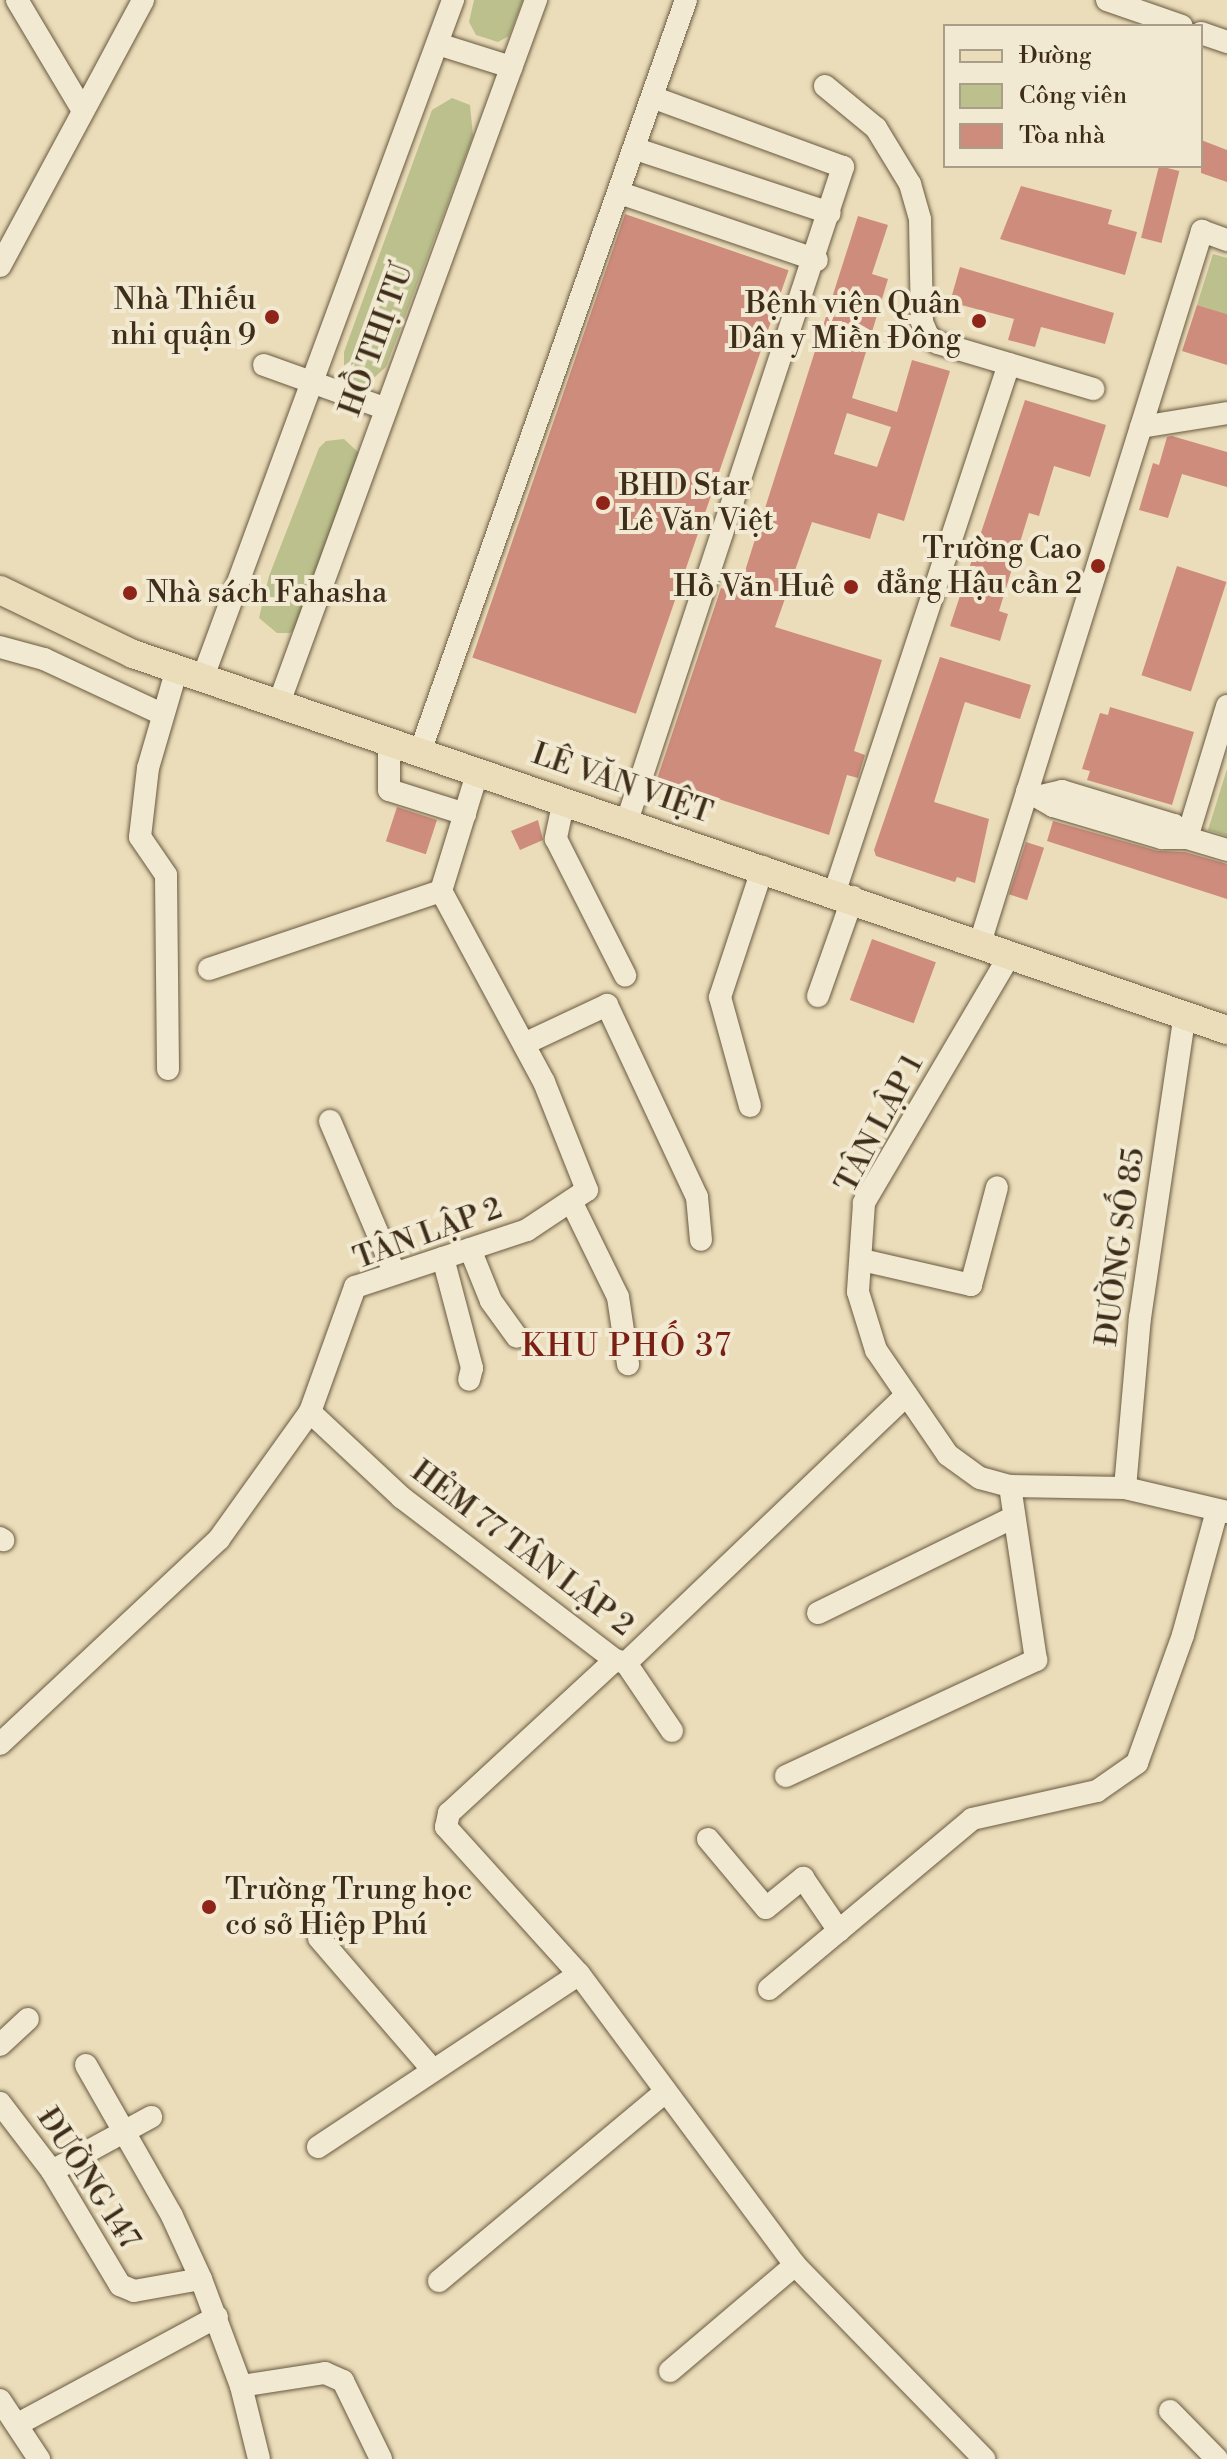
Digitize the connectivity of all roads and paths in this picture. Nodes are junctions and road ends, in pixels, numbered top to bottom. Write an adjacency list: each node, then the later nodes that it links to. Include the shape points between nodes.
1 (17, 0): 14 (street)
2 (143, 0): 14 (street)
3 (453, 0): 10 (street, HỒ THỊ TƯ)
4 (536, 0): 11 (street, HỒ THỊ TƯ)
5 (686, 0): 13 (street)
6 (1112, 1): 7 (street)
7 (1176, 24)
8 (1203, 34): 9 (street)
9 (1227, 42)
10 (438, 44): 11 (street); 23 (street, HỒ THỊ TƯ)
11 (511, 67): 25 (street, HỒ THỊ TƯ)
12 (825, 86): 21 (street, via 876,128 910,184 920,220 922,322 928,336)
13 (654, 98): 15 (street); 17 (street, via 843,167)
14 (82, 109): 20 (street)
15 (636, 149): 16 (street); 17 (street)
16 (620, 193): 19 (street); 35 (street)
17 (830, 213): 19 (street)
18 (1227, 240): 27 (street, via 1202,231)
19 (817, 260): 40 (street)
20 (0, 266)
21 (1009, 364): 24 (street); 45 (street)
22 (264, 365): 23 (street)
23 (310, 381): 25 (street); 30 (street, HỒ THỊ TƯ)
24 (1093, 389)
25 (384, 408): 31 (street, HỒ THỊ TƯ)
26 (1227, 413): 27 (street)
27 (1141, 427): 37 (street)
28 (0, 590): 30 (main road, LÊ VĂN VIỆT)
29 (0, 647): 33 (street, via 44,659)
30 (190, 673): 31 (main road, LÊ VĂN VIỆT); 33 (street, HỒ THỊ TƯ)
31 (279, 703): 34 (main road, LÊ VĂN VIỆT)
32 (1227, 706): 41 (street)
33 (160, 713): 54 (street, HỒ THỊ TƯ, via 140,837 166,875)
34 (389, 741): 35 (main road, LÊ VĂN VIỆT); 39 (street, via 389,790)
35 (420, 752): 36 (main road, LÊ VĂN VIỆT)
36 (478, 771): 38 (main road, LÊ VĂN VIỆT); 39 (street)
37 (1034, 794): 41 (street, via 1053,806 1162,838); 46 (street)
38 (564, 800): 40 (main road, LÊ VĂN VIỆT); 49 (street, via 556,839)
39 (465, 814): 44 (street)
40 (627, 821): 43 (main road, LÊ VĂN VIỆT)
41 (1187, 838): 42 (street)
42 (1227, 850)
43 (763, 867): 45 (main road, LÊ VĂN VIỆT); 55 (street, via 720,997)
44 (441, 891): 48 (street); 53 (street)
45 (844, 894): 46 (main road, LÊ VĂN VIỆT); 50 (street)
46 (980, 943): 47 (main road, LÊ VĂN VIỆT)
47 (1011, 953): 51 (main road, LÊ VĂN VIỆT); 62 (street, TÂN LẬP 1, via 864,1203)
48 (209, 969)
49 (625, 975)
50 (818, 996)
51 (1185, 1015): 52 (main road, LÊ VĂN VIỆT); 70 (street, ĐƯỜNG SỐ 85, via 1140,1318)
52 (1227, 1030)
53 (524, 1044): 58 (street, via 587,1190); 59 (street, via 607,1005 697,1197)
54 (168, 1069)
55 (750, 1106)
56 (330, 1121): 63 (street)
57 (997, 1187): 62 (street, via 971,1285)
58 (571, 1201): 60 (street, TÂN LẬP 2, via 527,1230); 65 (street, via 618,1297)
59 (701, 1240)
60 (470, 1249): 61 (street, TÂN LẬP 2); 64 (street, via 491,1301)
61 (443, 1258): 63 (street, TÂN LẬP 2); 66 (street, via 472,1368)
62 (862, 1260): 67 (street, TÂN LẬP 1, via 858,1292 865,1319 876,1350)
63 (394, 1272): 68 (street, TÂN LẬP 2, via 355,1287)
64 (517, 1337)
65 (628, 1364)
66 (469, 1380)
67 (906, 1395): 69 (street, TÂN LẬP 1, via 948,1455 980,1478); 74 (street, HẺM 77 TÂN LẬP 2)
68 (310, 1412): 74 (street, HẺM 77 TÂN LẬP 2, via 401,1497); 76 (street, TÂN LẬP 2, via 219,1539)
69 (1010, 1486): 70 (street, TÂN LẬP 1); 72 (street)
70 (1125, 1488): 71 (street, TÂN LẬP 1)
71 (1222, 1512): 79 (street, via 1137,1763 1097,1791 972,1819)
72 (1014, 1517): 73 (street); 77 (street, via 1036,1660)
73 (818, 1613)
74 (620, 1662): 75 (street); 81 (street, via 446,1819 446,1827)
75 (672, 1731)
76 (0, 1744)
77 (786, 1776)
78 (708, 1839): 79 (street, via 766,1908 803,1878)
79 (839, 1931): 82 (street)
80 (319, 1938): 86 (street)
81 (579, 1974): 86 (street); 87 (street)
82 (769, 1989)
83 (28, 2019): 84 (street)
84 (0, 2045)
85 (86, 2065): 90 (street)
86 (433, 2070): 91 (street)
87 (665, 2092): 93 (street); 95 (street)
88 (0, 2103): 92 (street, ĐƯỜNG 147)
89 (151, 2117): 90 (street)
90 (124, 2136): 92 (street); 94 (street, via 172,2216)
91 (318, 2147)
92 (52, 2171): 94 (street, ĐƯỜNG 147, via 120,2285 134,2291)
93 (795, 2265): 97 (street); 105 (street)
94 (201, 2279): 96 (street)
95 (439, 2281)
96 (217, 2317): 98 (street); 101 (street)
97 (670, 2371)
98 (241, 2386): 103 (street); 104 (street, via 325,2373 343,2381)
99 (0, 2400): 101 (street)
100 (1170, 2411): 106 (street)
101 (18, 2424): 102 (street)
102 (39, 2459)
103 (259, 2459)
104 (381, 2459)
105 (984, 2459)
106 (1217, 2459)

